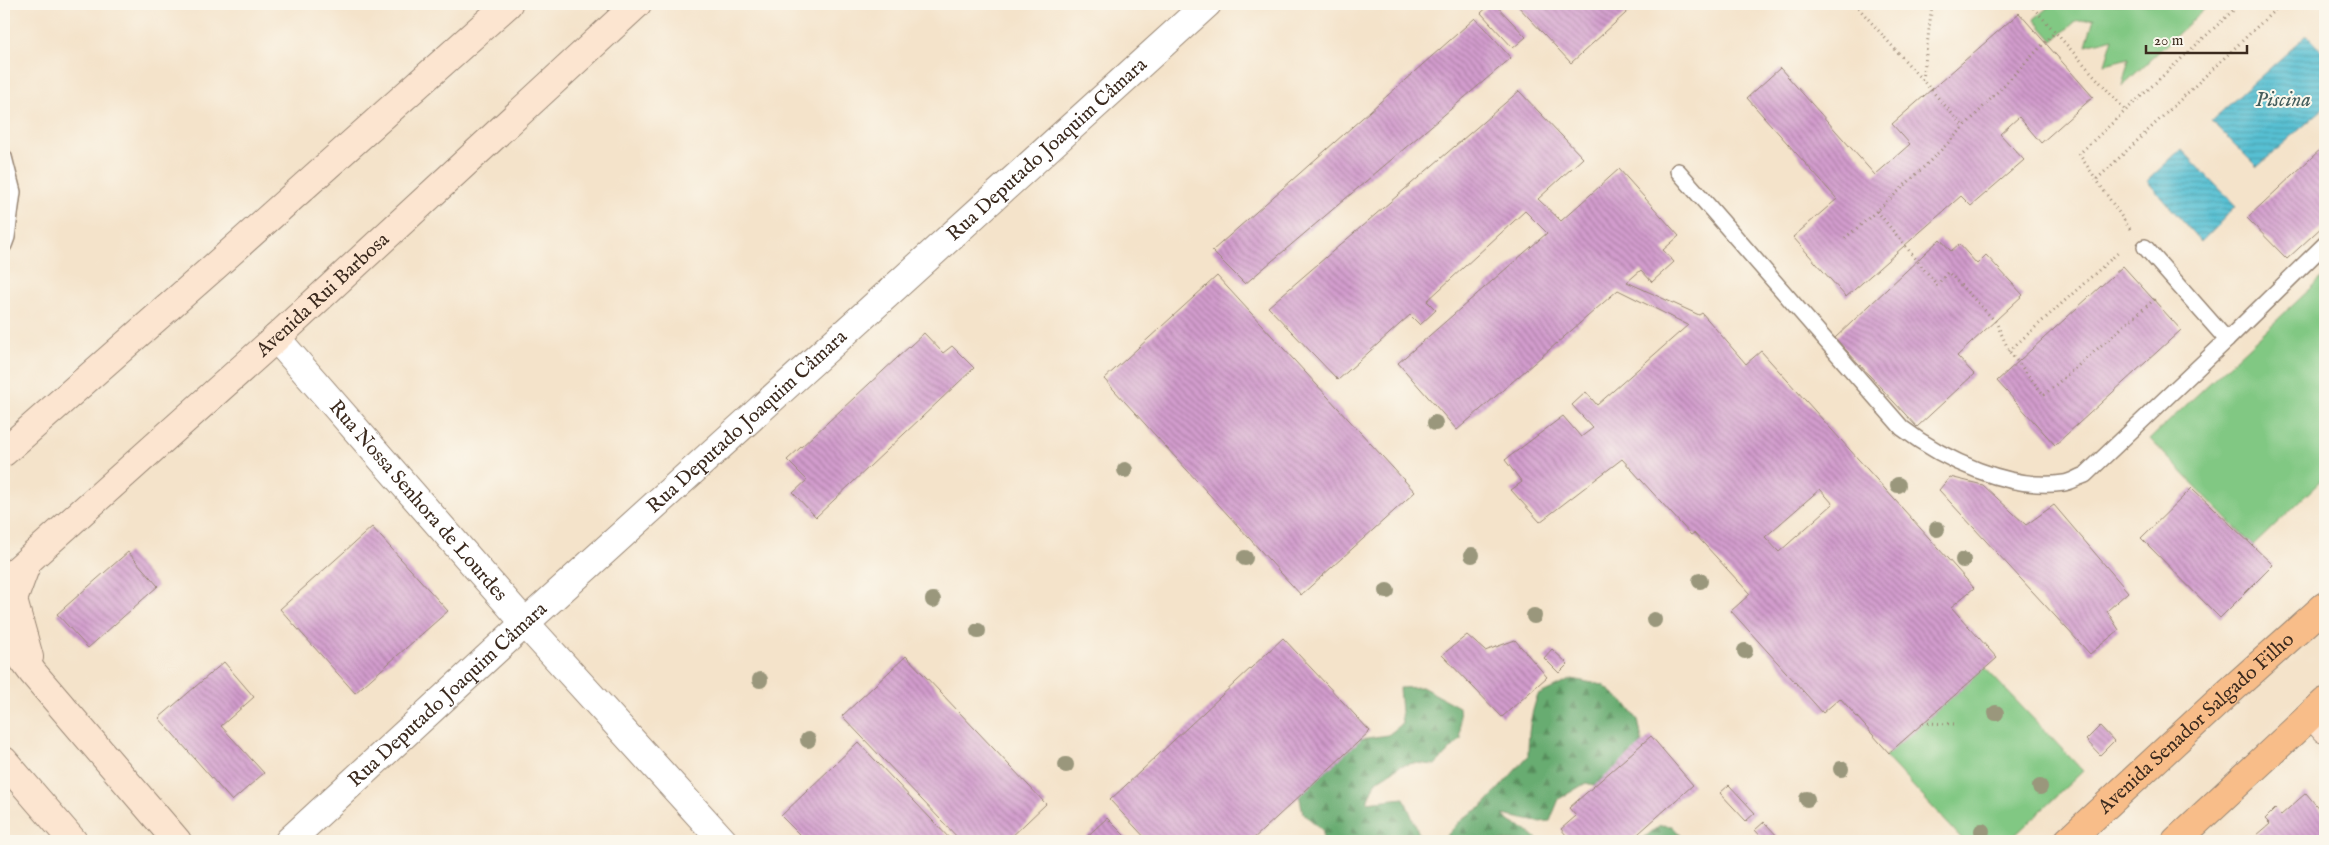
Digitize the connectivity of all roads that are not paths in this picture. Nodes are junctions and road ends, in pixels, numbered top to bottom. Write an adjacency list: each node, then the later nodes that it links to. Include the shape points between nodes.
1 (508, 4): 11 (main road)
2 (637, 4): 9 (main road, Avenida Rui Barbosa)
3 (1207, 4): 15 (street, Rua Deputado Joaquim Câmara)
4 (4, 157): 8 (lane, via 13,192)
5 (1678, 171): 10 (lane, via 1902,428 1930,448 1994,475 2042,484 2065,483 2085,475)
6 (2141, 242): 10 (lane)
7 (2325, 244): 10 (lane)
8 (4, 245)
9 (276, 338): 12 (main road, Avenida Rui Barbosa); 15 (street, Rua Nossa Senhora de Lourdes)
10 (2227, 340)
11 (4, 452)
12 (29, 559): 13 (main road, Avenida Rui Barbosa); 17 (main road, via 13,600)
13 (4, 582)
14 (2325, 606): 24 (main road, Avenida Senador Salgado Filho)
15 (525, 624): 22 (street, Rua Deputado Joaquim Câmara); 23 (street, Rua Nossa Senhora de Lourdes)
16 (6, 642): 17 (main road)
17 (33, 673): 21 (main road)
18 (2321, 715): 25 (main road)
19 (4, 761): 20 (main road)
20 (73, 841)
21 (177, 841)
22 (289, 841)
23 (723, 841)
24 (2068, 841)
25 (2176, 841)

